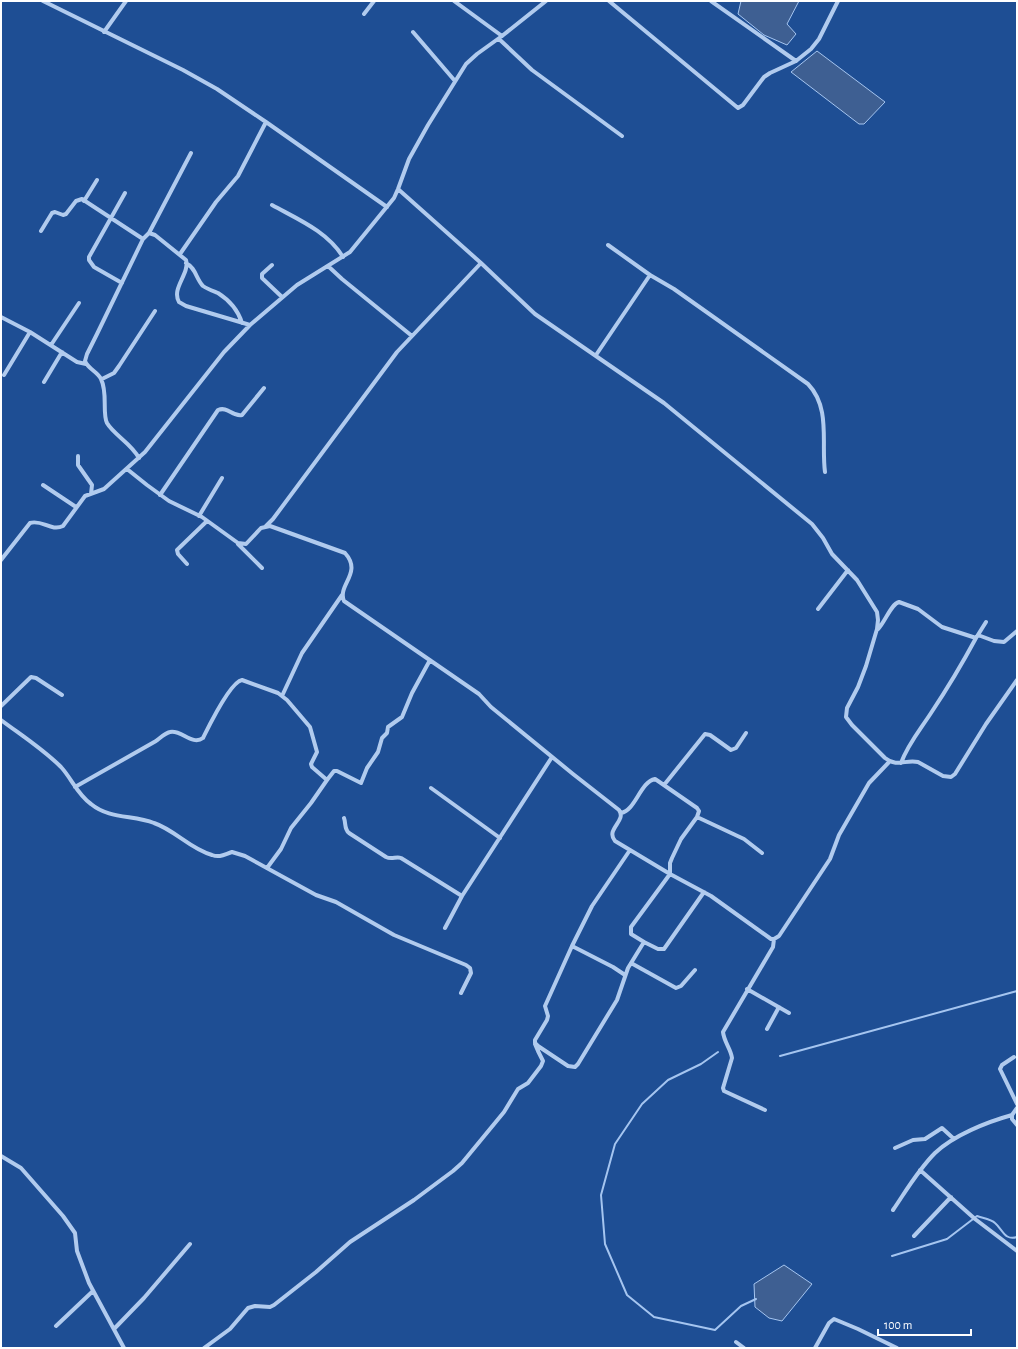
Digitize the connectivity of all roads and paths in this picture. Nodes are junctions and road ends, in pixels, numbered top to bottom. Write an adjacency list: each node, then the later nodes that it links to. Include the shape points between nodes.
1 (43, 1): 10 (street)
2 (126, 1): 10 (street)
3 (374, 1): 9 (street)
4 (454, 1): 12 (street)
5 (546, 1): 12 (street)
6 (609, 1): 13 (street, via 738,108 767,75)
7 (711, 1): 13 (street)
8 (838, 1): 13 (street, via 819,39)
9 (364, 14)
10 (104, 32): 15 (street, via 198,78)
11 (413, 32): 14 (street)
12 (500, 37): 14 (street, via 466,64); 16 (street, via 532,70)
13 (796, 61)
14 (455, 81): 19 (street, via 409,159)
15 (266, 122): 23 (street); 29 (street, via 238,176 216,202)
16 (622, 136)
17 (191, 154): 26 (street)
18 (98, 180): 21 (street)
19 (398, 189): 23 (street); 32 (street)
20 (125, 193): 24 (street)
21 (84, 201): 24 (street); 25 (street, via 78,199 66,214 52,213)
22 (272, 205): 30 (street, via 320,232)
23 (387, 207): 30 (street)
24 (110, 218): 27 (street); 36 (street, via 89,260 94,267)
25 (41, 231)
26 (149, 233): 27 (street); 29 (street)
27 (143, 239): 36 (street)
28 (608, 245): 35 (street)
29 (180, 254): 31 (street)
30 (343, 257): 34 (street)
31 (186, 263): 41 (street, via 192,267 202,285 232,306); 41 (street, via 178,289 179,302)
32 (481, 263): 44 (street); 47 (street, via 535,314)
33 (272, 265): 37 (street, via 262,274 262,278)
34 (328, 266): 37 (street); 44 (street)
35 (650, 274): 47 (street); 56 (street, via 813,389 824,420)
36 (122, 283): 48 (street, via 86,354)
37 (282, 297): 42 (street)
38 (79, 303): 45 (street)
39 (155, 311): 50 (street, via 114,373)
40 (1, 317): 43 (street)
41 (242, 322): 42 (street)
42 (250, 325): 54 (street, via 224,352)
43 (30, 332): 45 (street); 49 (street)
44 (412, 336): 64 (street, via 397,352)
45 (51, 346): 46 (street)
46 (62, 352): 48 (street, via 77,362); 51 (street)
47 (596, 355): 69 (street, via 664,403 812,524 832,554)
48 (86, 364): 50 (street)
49 (4, 375)
50 (102, 379): 54 (street, via 106,399 106,421 132,447)
51 (44, 382)
52 (264, 388): 60 (street, via 242,416 226,409 218,410)
53 (78, 456): 59 (street, via 78,465 92,485)
54 (139, 458): 55 (street)
55 (127, 468): 59 (street, via 104,489); 60 (street)
56 (825, 472)
57 (222, 478): 62 (street)
58 (43, 485): 61 (street)
59 (90, 494): 61 (street)
60 (160, 495): 62 (street)
61 (76, 507): 66 (street, via 60,528 37,522 30,523)
62 (199, 516): 63 (street)
63 (207, 521): 65 (street); 67 (street, via 177,550)
64 (266, 526): 65 (street, via 258,530 246,544); 70 (street, via 345,553 352,568)
65 (238, 543): 68 (street)
66 (1, 560)
67 (187, 564)
68 (262, 568)
69 (848, 570): 71 (street); 73 (street, via 877,612)
70 (343, 594): 76 (street, via 347,604); 79 (street, via 302,653)
71 (818, 609)
72 (986, 622): 75 (street)
73 (877, 629): 75 (street, via 893,605 899,602 918,609 942,627); 84 (street, via 862,677 847,708 846,717)
74 (1017, 631): 75 (street, via 1008,639 999,642)
75 (977, 637): 85 (street, via 945,692 910,743)
76 (430, 660): 83 (street, via 479,694 491,707); 86 (street, via 402,717 388,727 361,783 337,770)
77 (1017, 680): 85 (street, via 951,777 943,776 918,762)
78 (62, 695): 80 (street, via 31,677)
79 (282, 696): 86 (street, via 310,726 317,752 311,764); 88 (street, via 247,681 239,681 224,700 200,740 168,732)
80 (1, 706)
81 (1, 720): 88 (street, via 54,760)
82 (746, 732): 87 (street, via 736,748 731,750 705,734)
83 (552, 757): 90 (street); 93 (street)
84 (890, 762): 85 (street); 101 (street, via 869,783 839,835 830,859 779,936)
85 (901, 763)
86 (327, 780): 96 (street, via 291,828 281,849)
87 (664, 785): 90 (street, via 652,780 627,810); 91 (street, via 697,808)
88 (75, 786): 96 (street, via 80,795 105,812 156,823 202,852 220,857 232,852)
89 (431, 788): 93 (street)
90 (621, 813): 94 (street, via 612,837)
91 (697, 816): 95 (street, via 744,839); 97 (street, via 672,858)
92 (344, 818): 99 (street, via 348,833 389,859 401,858)
93 (500, 838): 99 (street)
94 (630, 850): 97 (street); 103 (street, via 592,906)
95 (762, 853)
96 (267, 868): 108 (street, via 316,895 336,902 386,931 470,968 471,973)
97 (670, 874): 98 (street); 102 (street, via 631,928 631,934)
98 (704, 892): 101 (street); 102 (street, via 664,949)
99 (462, 896): 100 (street)
100 (445, 928)
101 (774, 939): 107 (street, via 772,947)
102 (644, 942): 104 (street)
103 (572, 946): 106 (street); 112 (street, via 545,1006 547,1020)
104 (631, 963): 105 (street, via 676,988); 106 (street)
105 (695, 970)
106 (625, 975): 112 (street, via 617,1000 578,1064 568,1066)
107 (747, 989): 109 (street); 116 (street, via 723,1032 732,1058 724,1091)
108 (461, 993)
109 (779, 1007): 110 (street); 111 (street)
110 (789, 1013)
111 (767, 1029)
112 (535, 1043): 133 (street, via 542,1064 528,1083 518,1089 508,1106 462,1163 435,1186 350,1242 274,1305 248,1308 230,1329)
113 (1014, 1057): 114 (street, via 1000,1069)
114 (1017, 1104)
115 (1017, 1108): 117 (street)
116 (765, 1110)
117 (1012, 1115): 118 (street); 119 (street)
118 (1017, 1125)
119 (954, 1139): 120 (street, via 942,1128 925,1139 913,1140); 122 (street)
120 (894, 1148)
121 (1, 1156): 128 (street, via 21,1168 70,1225 76,1236 77,1251)
122 (920, 1170): 123 (street); 124 (street)
123 (951, 1197): 125 (street); 127 (street)
124 (893, 1210)
125 (914, 1236)
126 (190, 1244): 130 (street)
127 (1017, 1251)
128 (94, 1291): 129 (street); 130 (street)
129 (56, 1326)
130 (114, 1329): 132 (street)
131 (736, 1342): 134 (street)
132 (124, 1348)
133 (204, 1348)
134 (744, 1348)
135 (815, 1348): 136 (street, via 834,1319)
136 (897, 1348)

